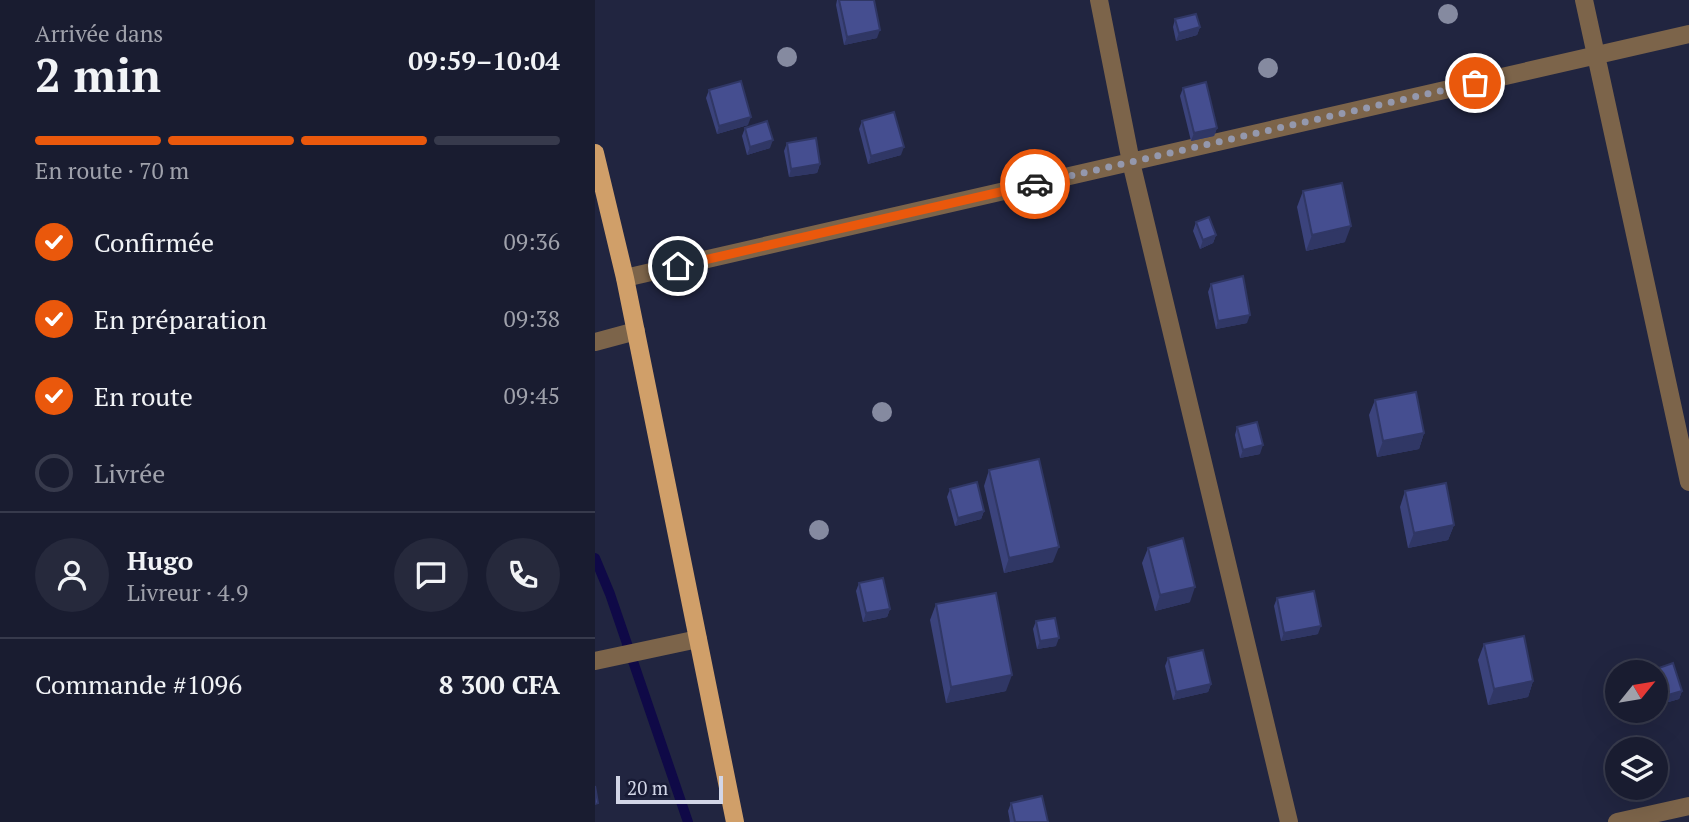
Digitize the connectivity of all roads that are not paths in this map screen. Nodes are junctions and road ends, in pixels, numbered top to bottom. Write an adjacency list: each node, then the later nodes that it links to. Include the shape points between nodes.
1 (1099, 0): 6 (street)
2 (1584, 0): 4 (street)
3 (1689, 34): 4 (street)
4 (1597, 57): 6 (street); 10 (street)
5 (595, 153): 7 (main road)
6 (1131, 162): 7 (street); 15 (street)
7 (625, 278): 8 (main road)
8 (636, 331): 9 (street); 11 (main road)
9 (595, 342)
10 (1689, 482)
11 (698, 639): 12 (street); 14 (main road)
12 (595, 661)
13 (1689, 806): 16 (street)
14 (735, 822)
15 (1289, 822)
16 (1617, 822)

